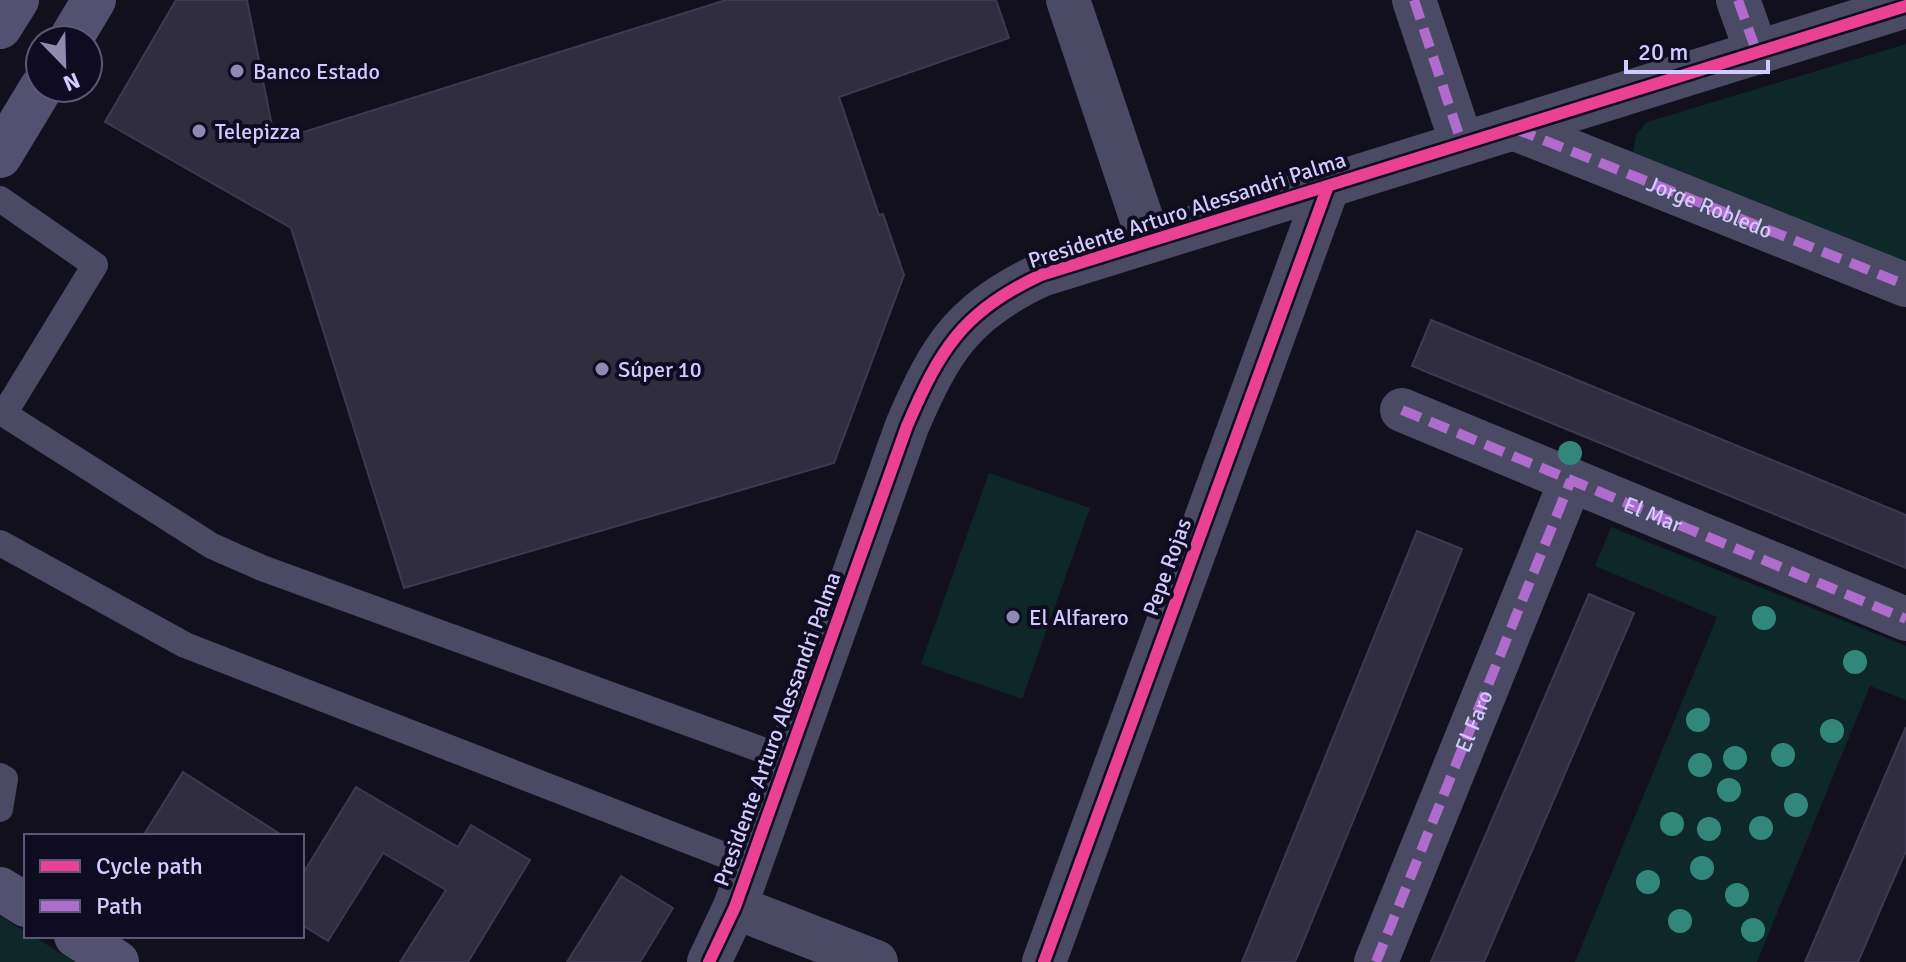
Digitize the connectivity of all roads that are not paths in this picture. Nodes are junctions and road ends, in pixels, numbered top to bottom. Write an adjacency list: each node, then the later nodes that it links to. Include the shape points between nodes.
1 (17, 0): 8 (street)
2 (94, 0): 7 (street)
3 (1068, 0): 16 (street)
4 (1414, 0): 12 (street)
5 (1738, 0): 9 (street)
6 (1906, 6): 9 (street, Presidente Arturo Alessandri Palma)
7 (80, 24)
8 (0, 27)
9 (1757, 53): 11 (street, Presidente Arturo Alessandri Palma)
10 (31, 104): 13 (street)
11 (1513, 128): 12 (street, Presidente Arturo Alessandri Palma); 17 (street, Jorge Robledo)
12 (1462, 144): 14 (street, Presidente Arturo Alessandri Palma)
13 (0, 156)
14 (1328, 186): 16 (street, Presidente Arturo Alessandri Palma); 33 (street, Pepe Rojas)
15 (0, 199): 22 (lane, via 95,265 4,414 212,546)
16 (1149, 241): 22 (street, Presidente Arturo Alessandri Palma, via 1018,286 976,314 937,361 907,426)
17 (1906, 285)
18 (1402, 410): 19 (street, El Mar)
19 (1571, 480): 21 (street, El Mar); 34 (street, El Faro)
20 (0, 543): 25 (lane, via 185,645)
21 (1906, 619)
22 (787, 759): 25 (street, Presidente Arturo Alessandri Palma)
23 (0, 776): 24 (lane, via 5,779)
24 (0, 809)
25 (750, 865): 28 (street, Presidente Arturo Alessandri Palma)
26 (0, 889): 27 (street)
27 (24, 904)
28 (735, 907): 31 (street, Presidente Arturo Alessandri Palma); 32 (street)
29 (79, 938): 30 (street)
30 (117, 962)
31 (709, 962)
32 (876, 962)
33 (1044, 962)
34 (1376, 962)

